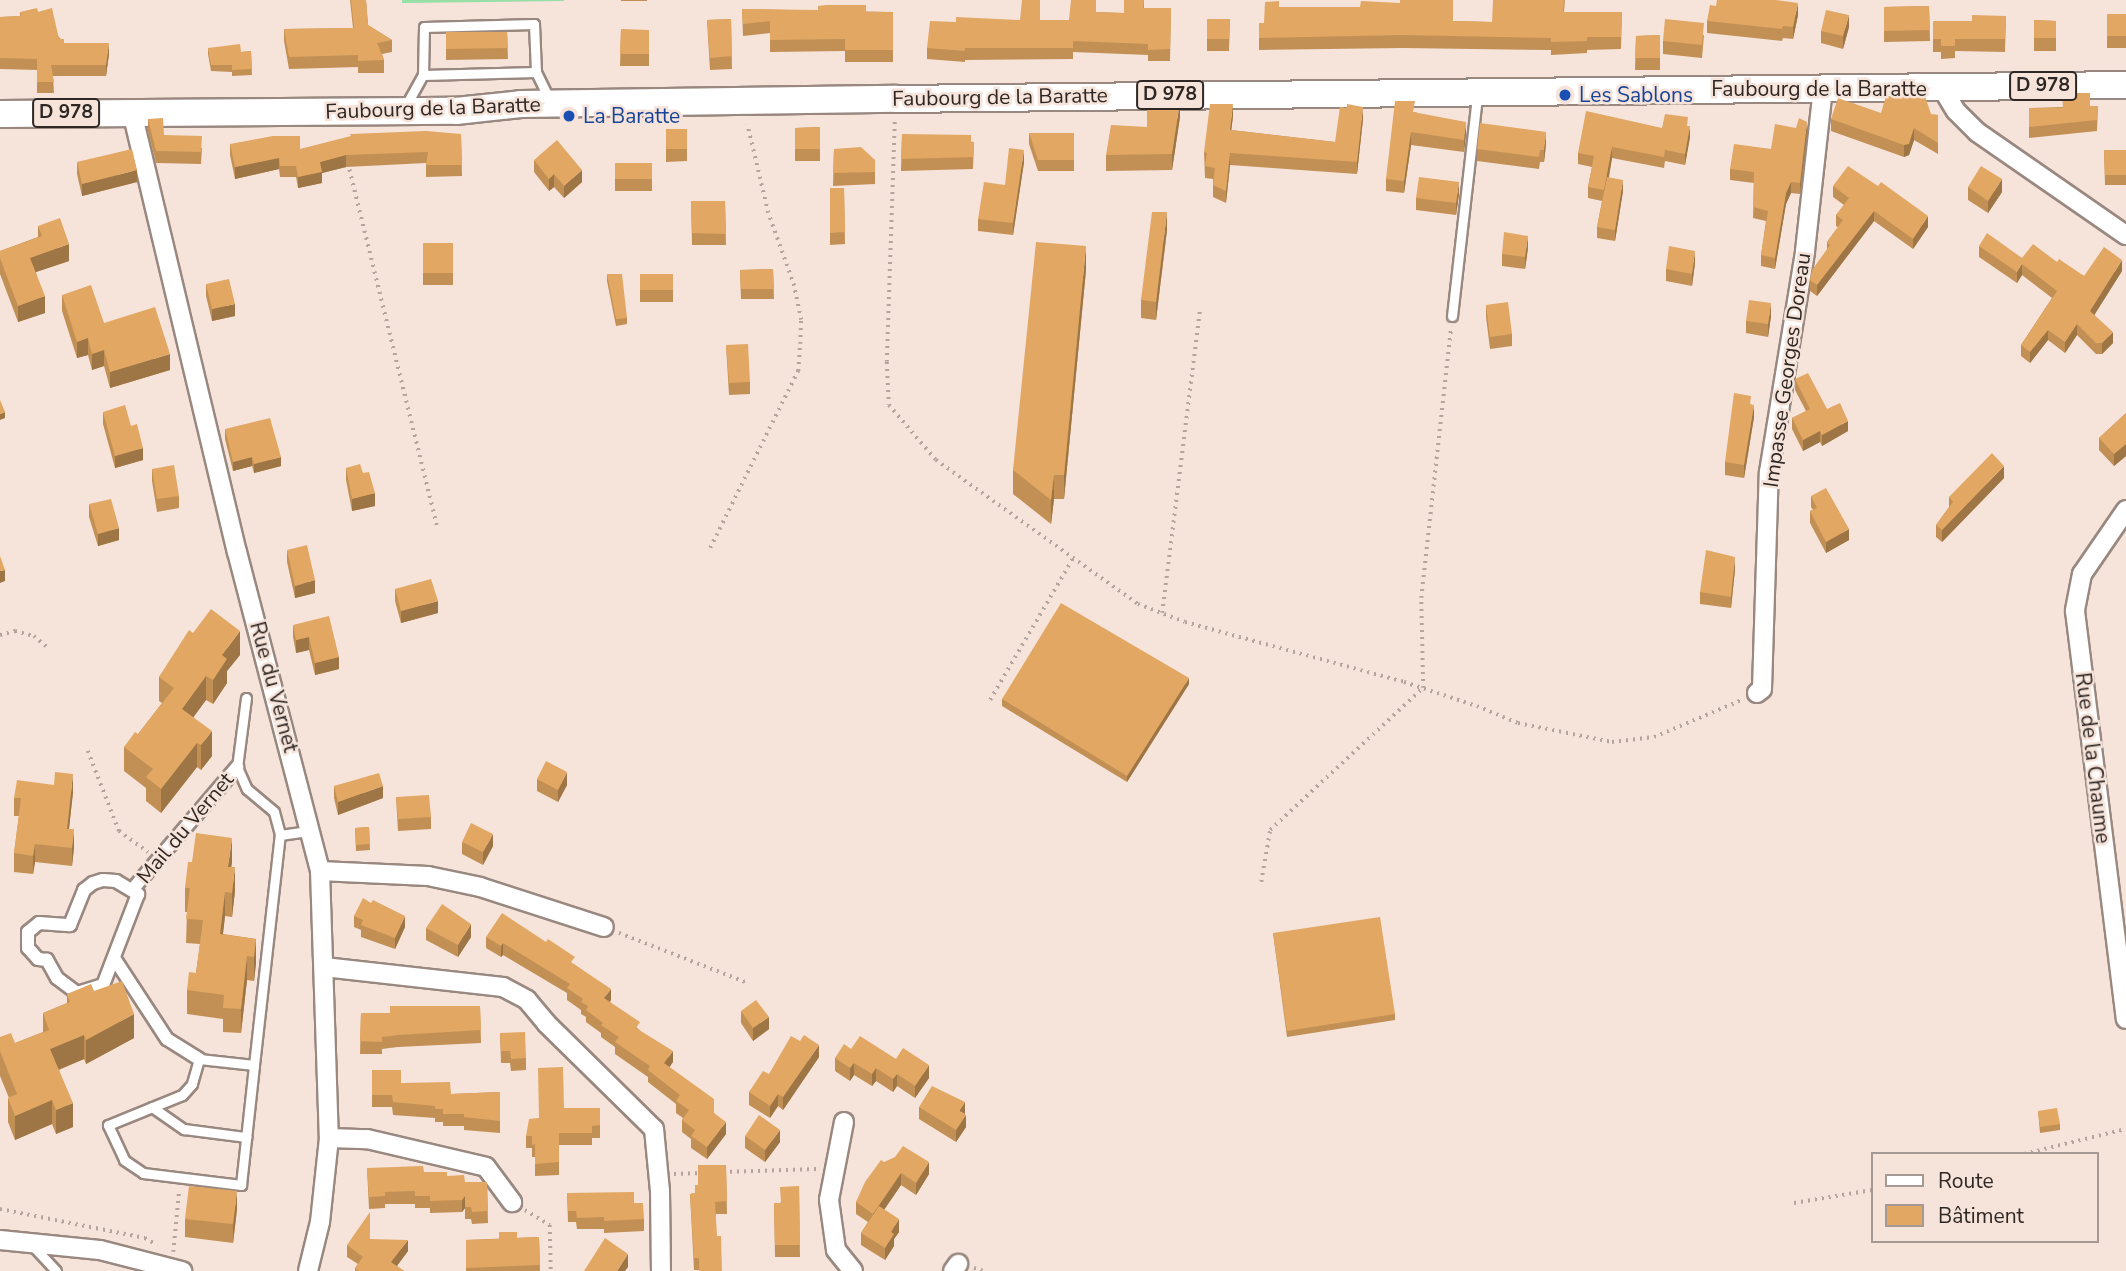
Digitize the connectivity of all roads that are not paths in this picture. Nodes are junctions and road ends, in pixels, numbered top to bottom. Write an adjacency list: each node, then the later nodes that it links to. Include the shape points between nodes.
1 (536, 72): 2 (lane); 2 (lane, via 534,24 438,26 424,27); 7 (lane)
2 (424, 75): 8 (lane)
3 (2126, 85): 5 (main road, Faubourg de la Baratte / D 978)
4 (1823, 88): 5 (main road, Faubourg de la Baratte / D 978); 6 (main road, Faubourg de la Baratte / D 978); 14 (street, Impasse Georges Doreau, via 1805,251 1769,472 1762,689)
5 (1942, 88): 11 (street, via 1977,132)
6 (1477, 92): 7 (main road, Faubourg de la Baratte / D 978); 12 (lane)
7 (552, 104): 8 (main road, Faubourg de la Baratte / D 978)
8 (403, 111): 9 (main road, Faubourg de la Baratte / D 978)
9 (132, 112): 10 (main road, Faubourg de la Baratte / D 978); 17 (street, Rue du Vernet, via 237,552)
10 (0, 114)
11 (2126, 234)
12 (1452, 316)
13 (2126, 510): 24 (street, Rue de la Chaume, via 2082,574 2074,611)
14 (1757, 693)
15 (246, 698): 16 (lane)
16 (237, 767): 18 (lane, via 247,789 274,812); 20 (street, Mail du Vernet)
17 (312, 831): 18 (lane); 19 (street, Rue du Vernet)
18 (280, 835): 26 (lane)
19 (320, 871): 21 (street, via 428,876 480,887); 23 (street, Rue du Vernet)
20 (132, 890): 22 (street, Mail du Vernet, via 138,894); 22 (street, Mail du Vernet, via 116,881 93,883 79,898 71,925 39,923 28,932 28,948 47,960 57,978 77,993 103,985)
21 (604, 927)
22 (114, 958): 25 (street, via 167,1039)
23 (324, 967): 30 (street, Rue du Vernet); 37 (street, via 503,987 527,1000 654,1129)
24 (2126, 1019)
25 (199, 1059): 26 (lane); 27 (lane, via 192,1084 182,1095)
26 (254, 1065): 29 (lane)
27 (152, 1107): 29 (lane, via 184,1129); 29 (lane, via 108,1125 124,1160 143,1173 241,1185)
28 (844, 1122): 38 (street, via 829,1200 836,1250)
29 (246, 1137)
30 (329, 1138): 31 (street, via 367,1139 486,1167); 36 (street, Rue du Vernet, via 320,1222)
31 (512, 1202)
32 (0, 1240): 33 (street)
33 (31, 1244): 34 (street); 35 (lane)
34 (178, 1263)
35 (56, 1271)
36 (308, 1271)
37 (661, 1271)
38 (853, 1271)

